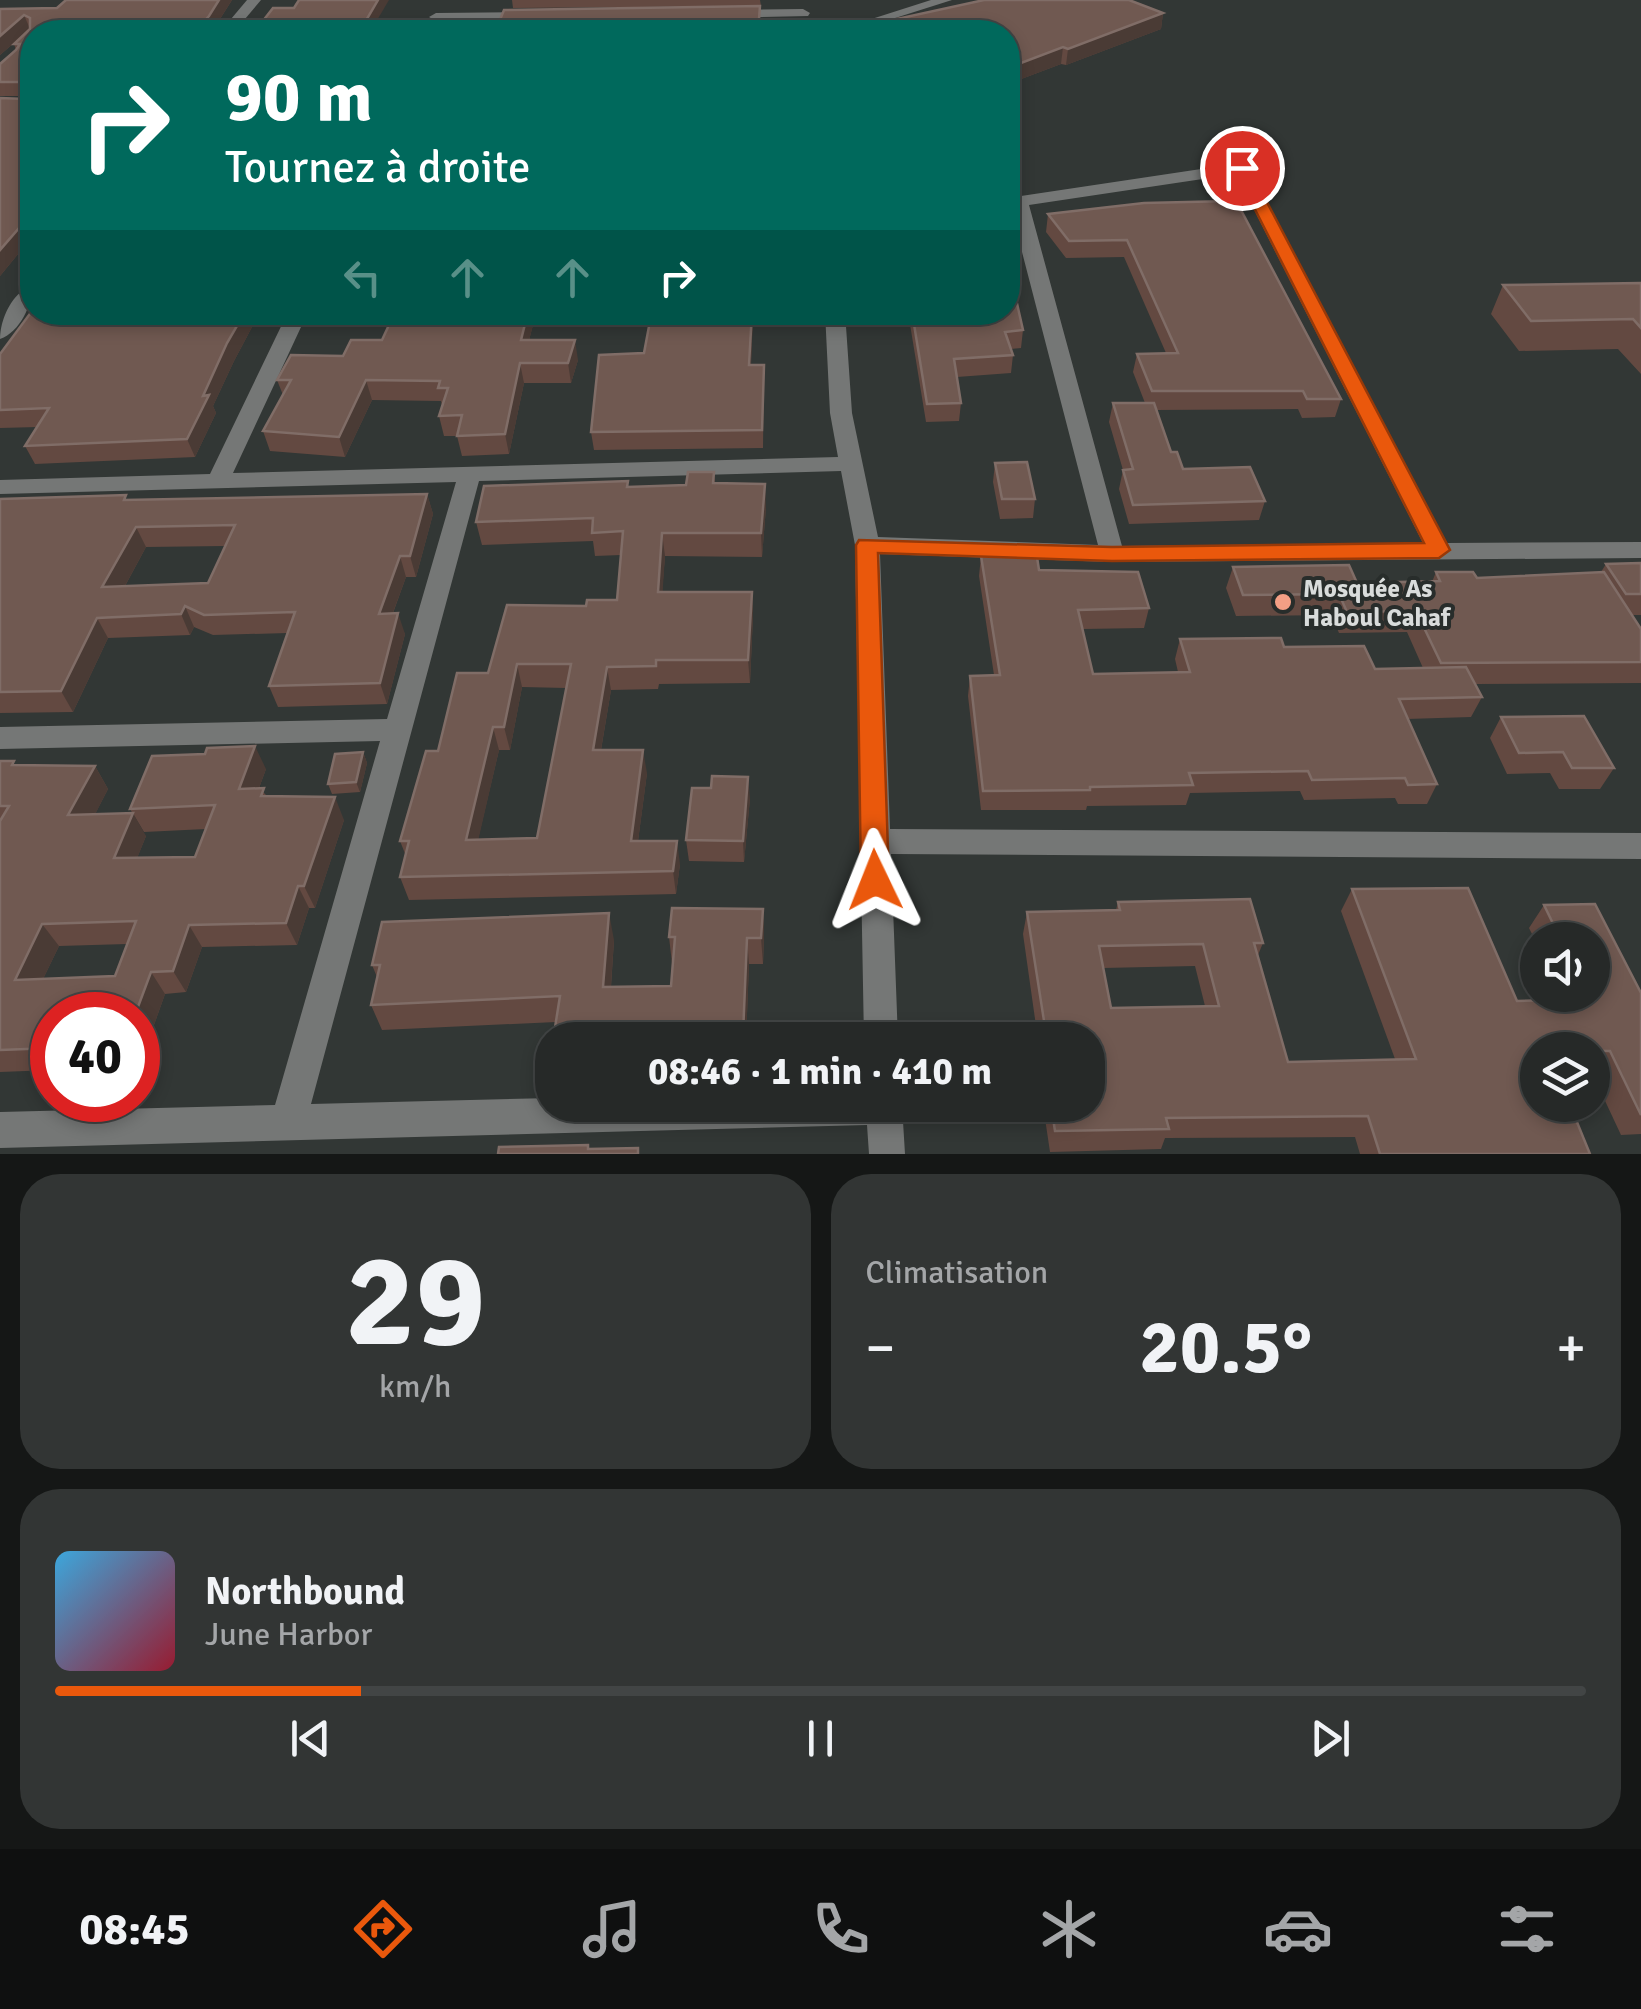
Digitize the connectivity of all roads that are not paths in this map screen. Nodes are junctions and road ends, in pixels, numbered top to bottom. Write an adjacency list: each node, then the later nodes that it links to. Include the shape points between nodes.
1 (254, 0): 8 (street)
2 (444, 0): 7 (street)
3 (945, 0): 10 (street)
4 (802, 6): 5 (street)
5 (706, 14)
6 (552, 16): 7 (street)
7 (436, 17): 9 (street)
8 (237, 20)
9 (434, 20)
10 (878, 20)
11 (1020, 202): 22 (street, via 1242,168)
12 (1020, 228): 24 (street)
13 (20, 307): 16 (street)
14 (292, 325): 19 (street)
15 (835, 325): 17 (street)
16 (0, 333)
17 (852, 464): 18 (street); 21 (street)
18 (469, 475): 19 (street); 25 (street)
19 (218, 482): 20 (street)
20 (0, 488)
21 (867, 545): 24 (street); 27 (street)
22 (1439, 550): 23 (street); 24 (street)
23 (1641, 550)
24 (1112, 554)
25 (398, 730): 26 (street); 31 (street)
26 (0, 738)
27 (873, 840): 28 (street); 29 (street)
28 (1641, 846)
29 (880, 1022)
30 (535, 1115): 31 (street)
31 (288, 1122): 33 (street)
32 (885, 1122): 34 (street)
33 (0, 1130)
34 (887, 1154)

